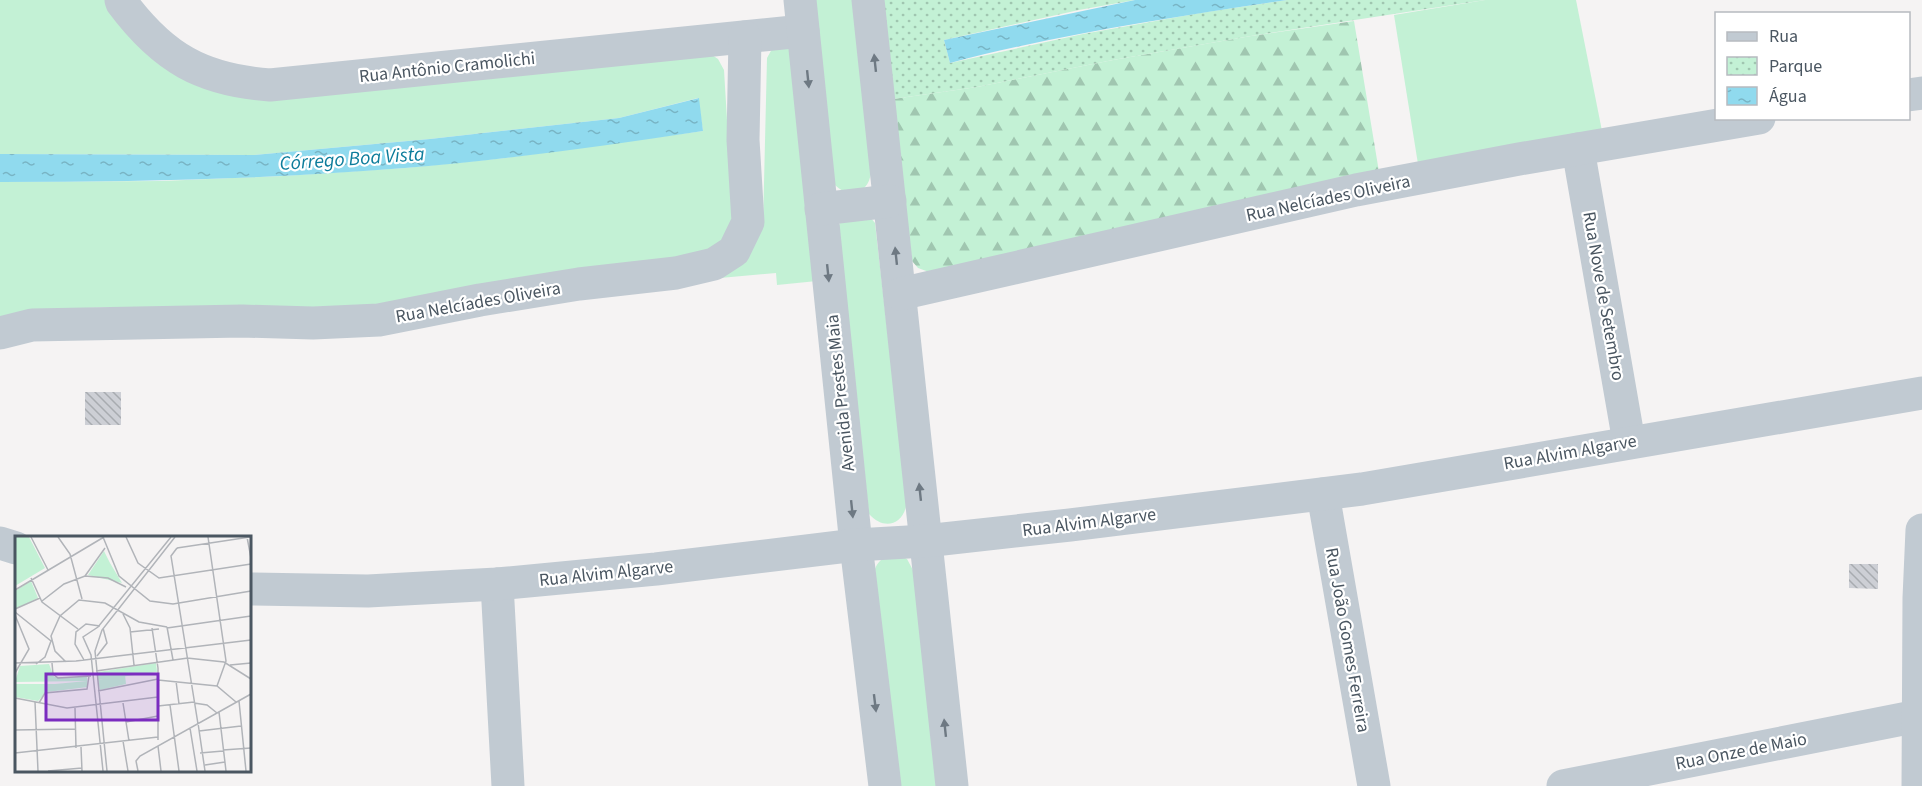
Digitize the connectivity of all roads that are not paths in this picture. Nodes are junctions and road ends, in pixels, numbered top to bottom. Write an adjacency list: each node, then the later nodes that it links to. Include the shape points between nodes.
1 (121, 0): 4 (street, Rua Antônio Cramolichi, via 154,42 195,68 244,83 270,85)
2 (868, 0): 7 (street, one-way to 2)
3 (801, 16): 4 (street, Rua Antônio Cramolichi); 8 (street, Avenida Prestes Maia, one-way to 8)
4 (745, 37): 10 (street, Rua Nelcíades Oliveira, via 743,140 748,222 734,251 714,264 676,273 480,300 379,320 32,325)
5 (1747, 120): 6 (street, Rua Nelcíades Oliveira)
6 (1578, 149): 9 (street, Rua Nelcíades Oliveira, via 1356,190); 12 (street, Rua Nove de Setembro)
7 (890, 201): 8 (street); 9 (street, one-way to 7)
8 (821, 209): 17 (street, Avenida Prestes Maia, one-way to 17)
9 (900, 294): 15 (street, one-way to 9)
10 (0, 333)
11 (1922, 393): 12 (street, Rua Alvim Algarve)
12 (1629, 442): 13 (street, Rua Alvim Algarve)
13 (1323, 494): 15 (street, Rua Alvim Algarve); 26 (street, Rua João Gomes Ferreira)
14 (1922, 530): 19 (street)
15 (925, 541): 17 (street, Rua Alvim Algarve); 25 (street, one-way to 15)
16 (0, 543): 18 (street)
17 (856, 545): 20 (street, Rua Alvim Algarve); 24 (street, Avenida Prestes Maia, one-way to 24)
18 (15, 548)
19 (1922, 558): 22 (street)
20 (497, 584): 21 (street, Rua Alvim Algarve, via 368,591); 23 (street)
21 (250, 589)
22 (1918, 716): 27 (street, Rua Onze de Maio); 28 (street)
23 (508, 786)
24 (885, 786)
25 (951, 786)
26 (1374, 786)
27 (1563, 786)
28 (1918, 786)

